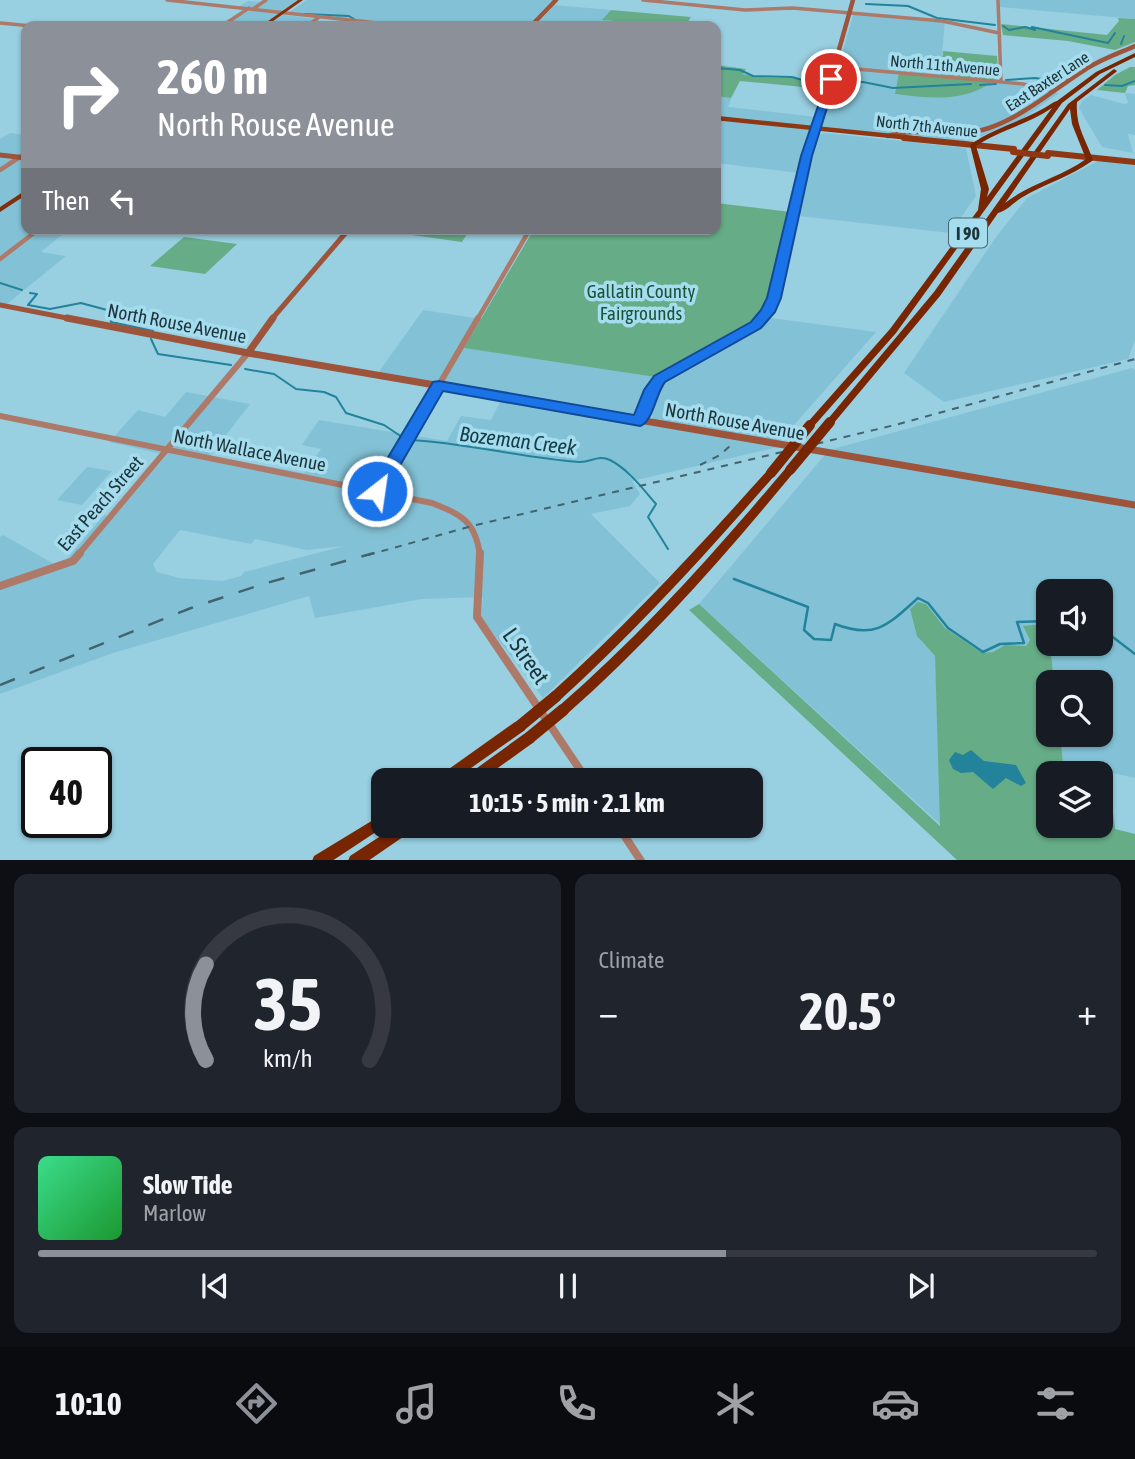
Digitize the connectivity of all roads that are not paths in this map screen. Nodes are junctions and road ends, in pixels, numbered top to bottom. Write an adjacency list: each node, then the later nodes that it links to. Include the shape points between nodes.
1 (167, 0): 8 (street)
2 (266, 0): 8 (street)
3 (301, 0): 9 (highway)
4 (556, 0): 16 (main road)
5 (643, 0): 10 (street, via 745,10 785,7)
6 (853, 0): 10 (main road)
7 (998, 0): 20 (street)
8 (251, 9): 9 (street); 12 (street)
9 (282, 13): 11 (street); 13 (highway)
10 (849, 13): 20 (street, via 950,22); 24 (main road)
11 (318, 19): 14 (street); 15 (street)
12 (231, 21)
13 (270, 21)
14 (315, 21)
15 (343, 21)
16 (536, 21)
17 (0, 24): 18 (street); 19 (street)
18 (21, 25)
19 (21, 26)
20 (999, 33): 25 (street)
21 (1135, 46): 27 (main road, East Baxter Lane, via 1088,67)
22 (1135, 55): 28 (highway, I 90)
23 (1135, 61): 26 (highway, I 90)
24 (834, 66): 25 (street, North 11th Avenue); 30 (main road)
25 (1001, 82): 27 (street, North 11th Avenue)
26 (1088, 89): 36 (highway, via 1072,112); 42 (highway, I 90, via 1060,117)
27 (1052, 91): 31 (main road, East Baxter Lane, via 1019,115 976,132 951,136 898,132)
28 (1070, 92): 32 (highway, via 1036,118 982,138); 41 (highway, I 90)
29 (721, 120): 30 (main road, North 7th Avenue)
30 (816, 130): 31 (main road, North 7th Avenue); 31 (main road, North 7th Avenue); 51 (street, via 772,305 756,325 657,382)
31 (888, 137): 32 (main road, North 7th Avenue); 32 (main road, North 7th Avenue)
32 (973, 146): 36 (main road, North 7th Avenue, bridge); 41 (highway, via 985,189 981,209)
33 (0, 155): 34 (main road)
34 (21, 156)
35 (21, 158): 38 (street)
36 (1090, 159): 37 (main road, North 7th Avenue); 42 (highway, via 1079,169 1019,196)
37 (1135, 163)
38 (0, 170)
39 (21, 195): 40 (highway)
40 (0, 210)
41 (968, 232): 57 (highway, I 90, bridge, via 893,331 654,603 555,697)
42 (981, 232): 58 (highway, I 90, bridge, via 937,294 697,582 613,668)
43 (32, 235): 46 (street)
44 (344, 235): 48 (main road, East Peach Street)
45 (526, 235): 49 (street)
46 (0, 259)
47 (0, 305): 48 (main road, North Rouse Avenue)
48 (248, 353): 49 (main road, North Rouse Avenue); 52 (street, East Peach Street)
49 (439, 385): 51 (main road, North Rouse Avenue); 53 (street)
50 (0, 416): 52 (street, North Wallace Avenue)
51 (640, 421): 54 (main road, North Rouse Avenue)
52 (168, 450): 53 (street, North Wallace Avenue); 56 (street, East Peach Street, via 72,561)
53 (377, 491): 55 (street, North Wallace Avenue, via 456,513 469,523)
54 (1135, 505)
55 (478, 540): 59 (street, L Street, via 477,617)
56 (0, 586)
57 (461, 768)
58 (488, 768)
59 (579, 768)
60 (371, 827): 63 (highway)
61 (389, 838): 64 (highway)
62 (626, 838): 65 (street)
63 (318, 860)
64 (355, 860)
65 (641, 860)

